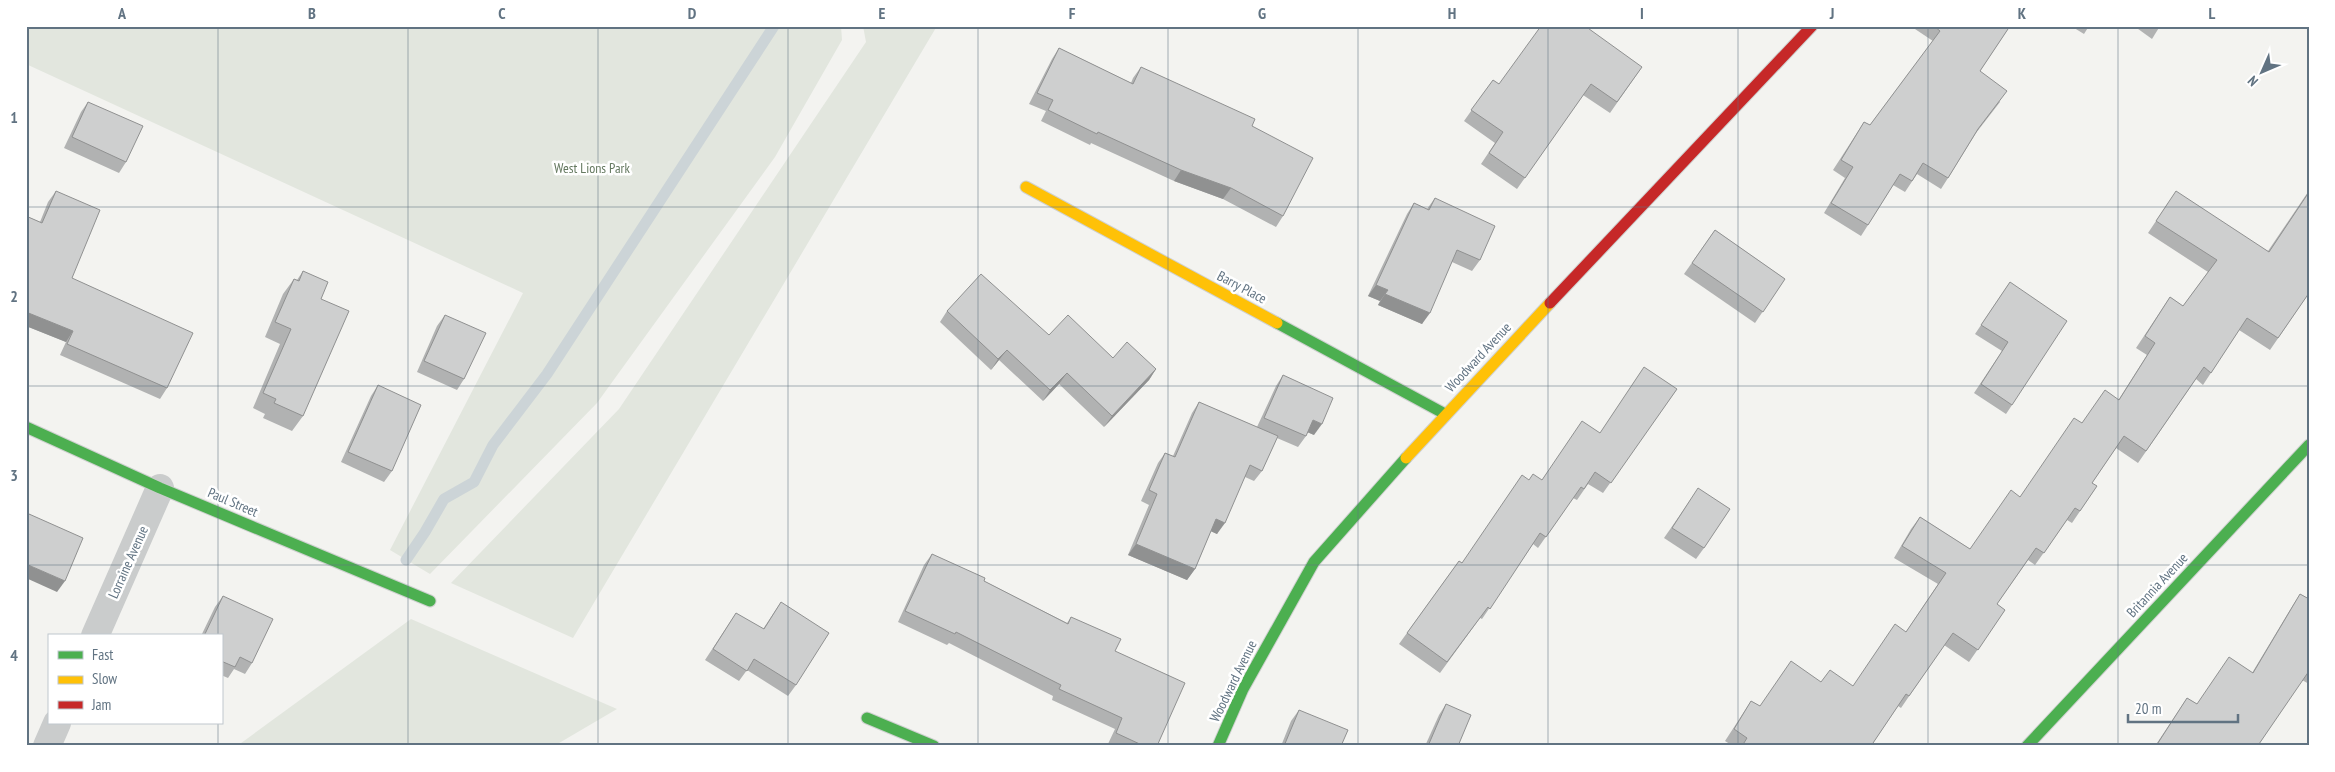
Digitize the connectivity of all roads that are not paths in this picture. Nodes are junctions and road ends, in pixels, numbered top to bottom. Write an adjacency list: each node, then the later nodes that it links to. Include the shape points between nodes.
1 (1812, 26): 3 (street, Woodward Avenue)
2 (1026, 187): 3 (street, Barry Place)
3 (1445, 414): 13 (street, Woodward Avenue, via 1314,562 1243,689)
4 (26, 427): 6 (street, Paul Street)
5 (2309, 445): 14 (street, Britannia Avenue)
6 (160, 488): 7 (street, Paul Street); 8 (street, Lorraine Avenue)
7 (430, 601)
8 (96, 634)
9 (867, 718): 12 (street)
10 (57, 724): 11 (street)
11 (47, 746)
12 (934, 746)
13 (1218, 746)
14 (2027, 746)

